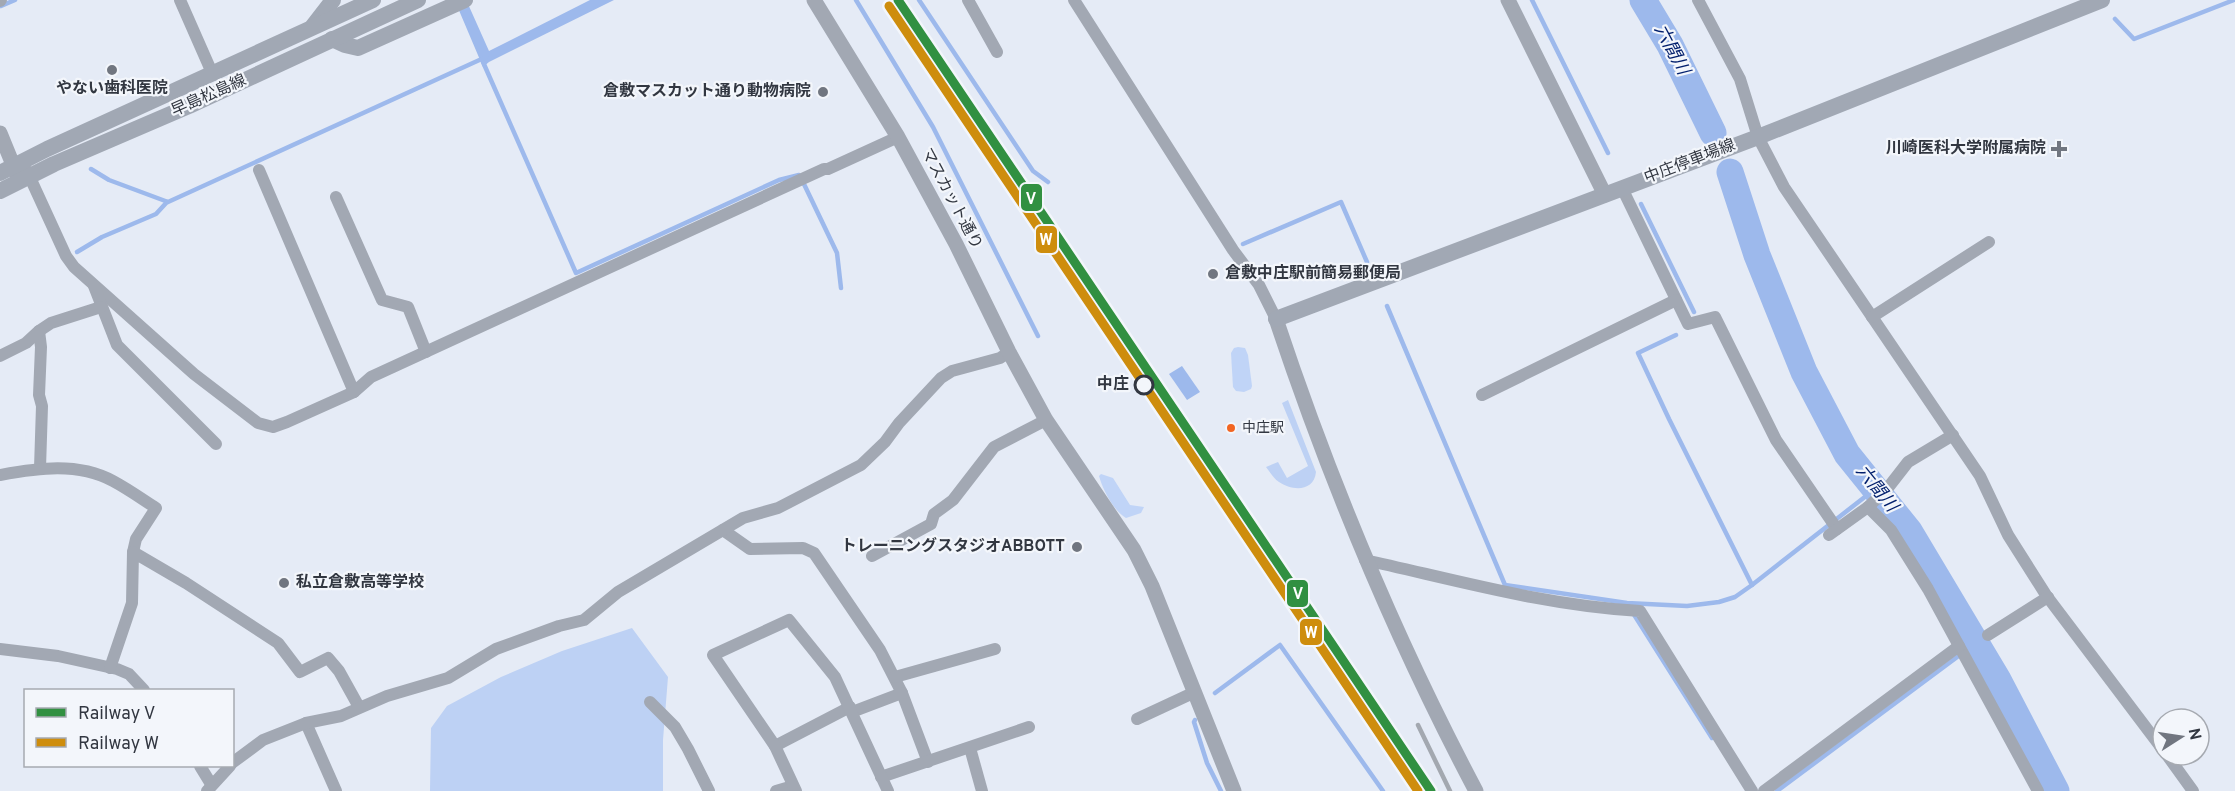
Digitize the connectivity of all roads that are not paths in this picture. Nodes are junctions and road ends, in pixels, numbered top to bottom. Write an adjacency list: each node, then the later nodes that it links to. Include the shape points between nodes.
1 (180, 0): 15 (street)
2 (333, 0): 12 (main road)
3 (374, 0): 12 (main road, 早島松島線)
4 (418, 0): 13 (main road, 早島松島線)
5 (814, 0): 18 (street, マスカット通り)
6 (968, 0): 14 (street)
7 (1074, 0): 30 (street, via 1259,285)
8 (1508, 0): 23 (street)
9 (1698, 0): 17 (street, via 1740,79)
10 (2102, 0): 17 (main road, 中庄停車場線)
11 (460, 2): 13 (main road, via 358,48)
12 (310, 29): 15 (main road, 早島松島線)
13 (332, 39): 20 (main road, 早島松島線)
14 (997, 51)
15 (213, 75): 20 (main road, 早島松島線, via 47,149)
16 (0, 133): 20 (street)
17 (1758, 136): 21 (main road, 中庄停車場線); 29 (street, via 1784,187)
18 (898, 137): 32 (street); 33 (street, マスカット通り)
19 (259, 170): 35 (street)
20 (17, 172): 22 (main road, 早島松島線); 26 (street, via 66,256)
21 (1622, 188): 23 (main road, 中庄停車場線); 27 (street)
22 (0, 191)
23 (1605, 195): 30 (main road, 中庄停車場線)
24 (336, 197): 32 (street, via 382,300 408,307)
25 (1989, 242): 29 (street)
26 (93, 285): 28 (street); 35 (street, via 194,374 258,423 273,427)
27 (1676, 300): 36 (street); 42 (street, via 1688,324 1715,317 1776,440 1833,527)
28 (101, 307): 31 (street, via 51,323); 39 (street, via 117,345)
29 (1872, 317): 38 (street)
30 (1276, 319): 46 (street)
31 (39, 331): 34 (street, via 27,343); 40 (street)
32 (426, 352): 35 (street, via 371,377)
33 (1009, 352): 37 (street, マスカット通り); 43 (street, via 941,378 861,465 778,508 743,518)
34 (0, 356)
35 (354, 392)
36 (1482, 395)
37 (1046, 420): 45 (street, via 994,447 953,500 934,514 931,524); 55 (street, マスカット通り, via 1134,550)
38 (1953, 435): 42 (street, via 1908,462); 47 (street, via 1980,476 2008,535)
39 (216, 444)
40 (40, 468): 41 (street); 44 (street, via 89,472 111,480 156,508 136,538)
41 (0, 475)
42 (1870, 505): 51 (street, via 1891,530)
43 (723, 530): 53 (street, via 750,549 803,548 814,553); 58 (street, via 618,592 584,620 496,649 448,678)
44 (133, 552): 52 (street, via 132,603); 58 (street, via 278,643 300,672 328,658)
45 (872, 556)
46 (1365, 560): 80 (street); 81 (street, via 1509,592 1640,611)
47 (2048, 597): 48 (street); 63 (street)
48 (1988, 635)
49 (0, 649): 52 (street)
50 (995, 650): 53 (street)
51 (1962, 650): 82 (street); 83 (street)
52 (110, 668): 54 (street, via 129,674)
53 (895, 677): 56 (street)
54 (143, 689)
55 (1196, 692): 60 (street); 79 (street, マスカット通り)
56 (902, 693): 59 (street); 67 (street)
57 (650, 702): 75 (street, via 675,728)
58 (359, 707): 61 (street, via 341,716)
59 (851, 710): 64 (street); 64 (street, via 836,677 789,620 713,655); 71 (street)
60 (1137, 719)
61 (306, 723): 66 (street, via 263,740); 74 (street)
62 (1029, 727): 65 (street)
63 (2151, 734)
64 (774, 746): 73 (street)
65 (970, 747): 67 (street); 78 (street)
66 (234, 762)
67 (928, 762): 71 (street)
68 (201, 767): 72 (street)
69 (228, 767): 72 (street)
70 (2176, 767): 84 (street)
71 (881, 777): 77 (street)
72 (209, 788)
73 (795, 789): 76 (street)
74 (336, 791)
75 (709, 791)
76 (776, 791)
77 (888, 791)
78 (982, 791)
79 (1234, 791)
80 (1476, 791)
81 (1752, 791)
82 (1764, 791)
83 (2038, 791)
84 (2193, 791)

